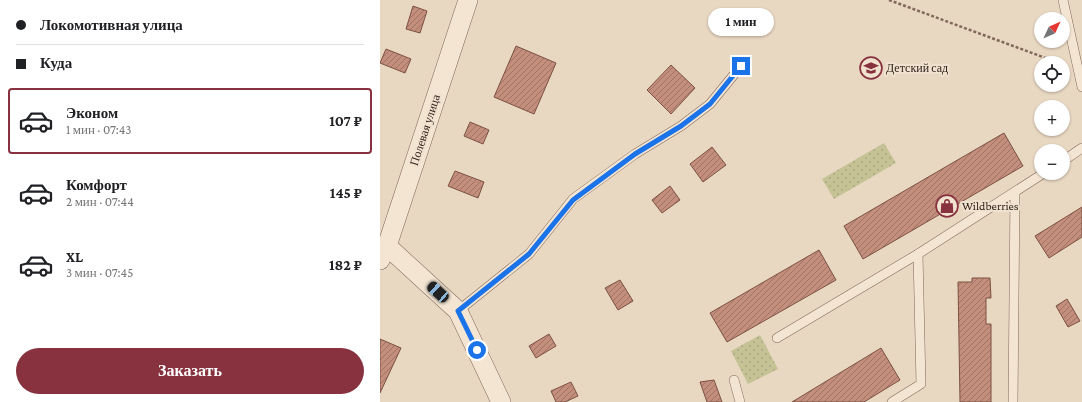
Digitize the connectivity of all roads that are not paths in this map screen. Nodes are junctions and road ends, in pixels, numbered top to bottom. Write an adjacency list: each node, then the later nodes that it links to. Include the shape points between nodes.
1 (468, 0): 9 (street, Полевая улица)
2 (1063, 0): 4 (lane)
3 (741, 66): 11 (lane, via 710,104 681,126 635,154 573,200 529,254)
4 (1082, 87)
5 (1082, 148): 6 (lane)
6 (1070, 156)
7 (1034, 180): 8 (lane)
8 (1015, 192): 10 (lane); 17 (lane)
9 (383, 253): 11 (street)
10 (918, 254): 12 (lane); 16 (lane, via 921,384)
11 (458, 311): 14 (street)
12 (777, 338)
13 (734, 380): 15 (lane)
14 (501, 402)
15 (740, 402)
16 (892, 402)
17 (1013, 402)

